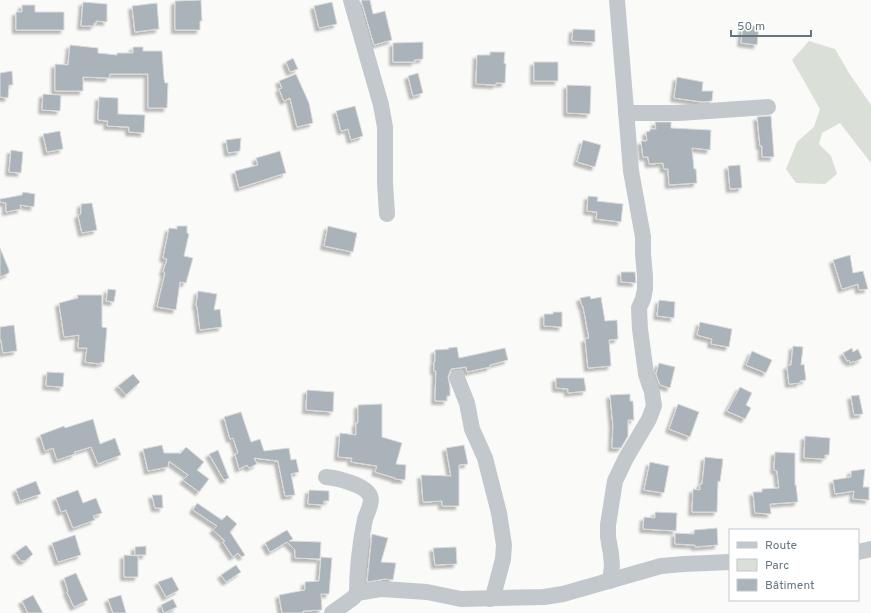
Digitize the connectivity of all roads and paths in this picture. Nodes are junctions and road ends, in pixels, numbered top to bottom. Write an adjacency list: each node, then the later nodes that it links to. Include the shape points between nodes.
1 (351, 0): 5 (street, via 385,127)
2 (617, 0): 4 (street)
3 (768, 107): 4 (street, via 679,113)
4 (626, 113): 11 (street, via 631,171 643,237 645,289 639,308 640,329 646,374 654,406 615,481 608,525 612,566)
5 (387, 214)
6 (458, 378): 13 (street, via 472,429 485,458 499,513 504,546 503,559)
7 (326, 477): 12 (street, via 361,487 371,498 359,554)
8 (871, 549): 9 (street)
9 (859, 552)
10 (729, 562): 11 (street, via 661,566)
11 (610, 581): 13 (street, via 550,596)
12 (357, 593): 13 (street, via 398,590 427,592 461,599); 14 (street)
13 (490, 599)
14 (332, 613)

